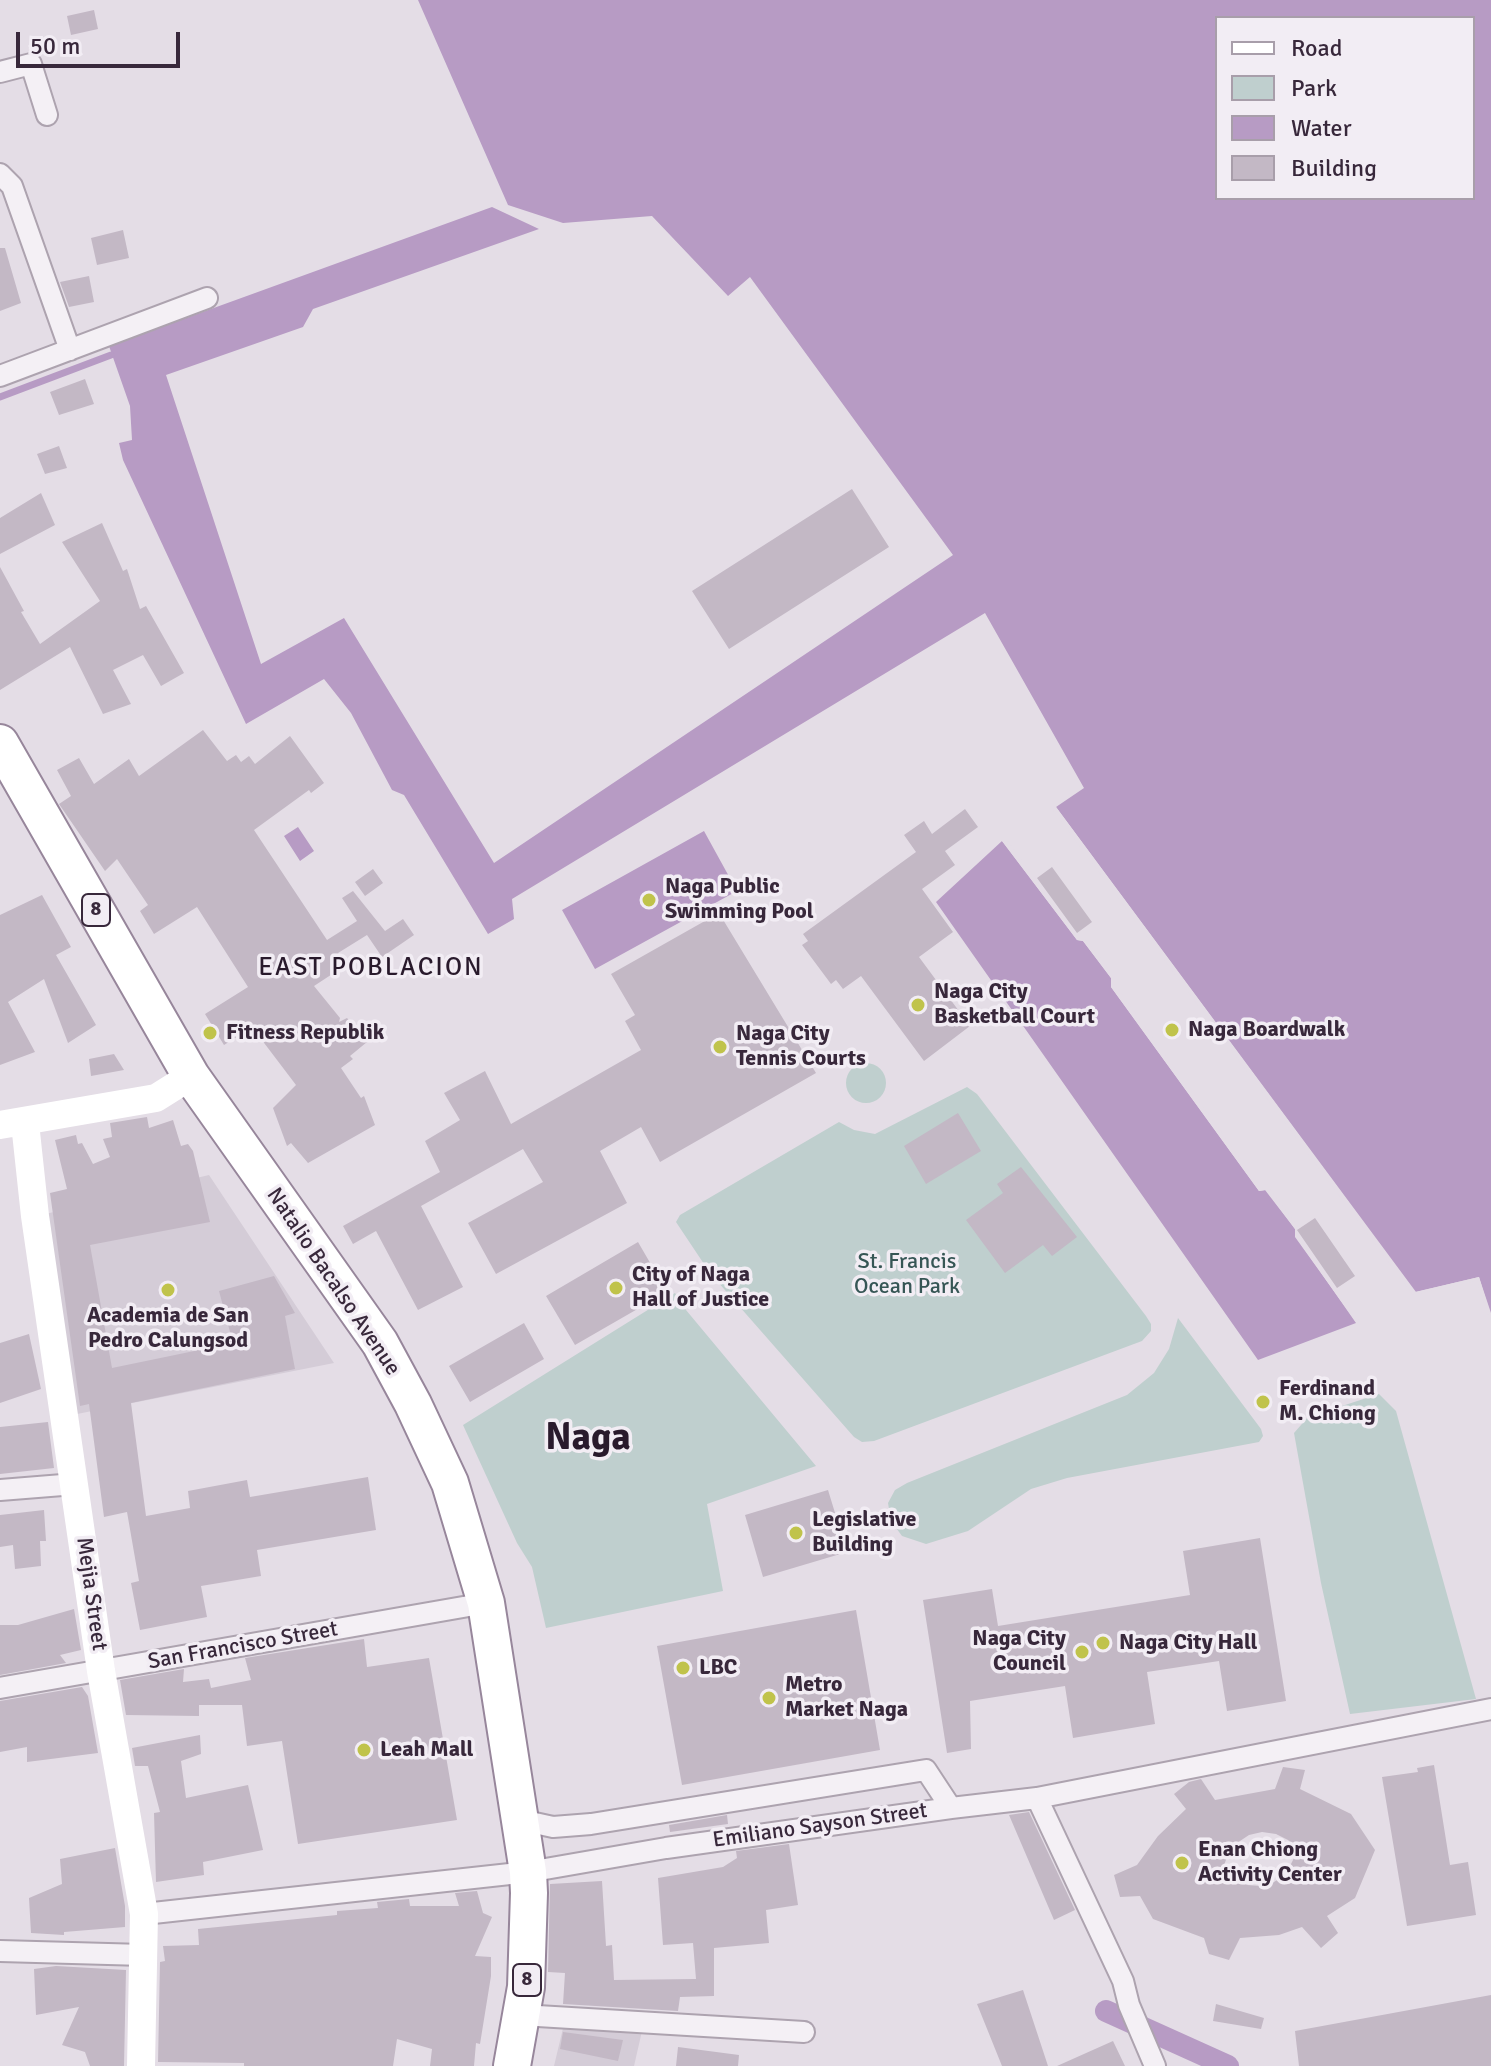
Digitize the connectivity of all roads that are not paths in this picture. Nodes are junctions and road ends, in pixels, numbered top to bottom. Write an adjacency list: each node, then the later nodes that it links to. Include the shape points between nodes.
1 (0, 72): 2 (street, via 31,64)
2 (47, 115)
3 (0, 174): 5 (street, via 12,186)
4 (207, 298): 5 (street)
5 (70, 350): 6 (street)
6 (0, 376)
7 (0, 743): 8 (highway, Natalio Bacalso Avenue / 8)
8 (191, 1076): 9 (street, via 156,1098); 12 (highway, Natalio Bacalso Avenue / 8, via 380,1343 450,1483)
9 (13, 1124): 10 (street, Mejia Street, via 35,1216)
10 (75, 1484): 11 (street); 13 (street, Mejia Street)
11 (0, 1490)
12 (486, 1603): 13 (street, San Francisco Street); 18 (highway, Natalio Bacalso Avenue / 8)
13 (101, 1671): 14 (street, San Francisco Street); 20 (street, Mejia Street)
14 (0, 1688)
15 (1491, 1709): 16 (street, Emiliano Sayson Street)
16 (1037, 1798): 17 (street, Emiliano Sayson Street); 25 (street, via 1123,1981)
17 (951, 1808): 18 (street, Emiliano Sayson Street, via 926,1770 591,1824 553,1827); 19 (street, Emiliano Sayson Street)
18 (521, 1820): 19 (highway, Natalio Bacalso Avenue / 8)
19 (528, 1872): 20 (street, Emiliano Sayson Street); 23 (highway, Natalio Bacalso Avenue / 8)
20 (144, 1914): 22 (street, Mejia Street)
21 (0, 1951): 22 (street)
22 (144, 1955): 26 (street, Mejia Street)
23 (521, 2015): 24 (street); 27 (highway, Natalio Bacalso Avenue / 8)
24 (804, 2032)
25 (1151, 2057)
26 (141, 2066)
27 (512, 2066)

